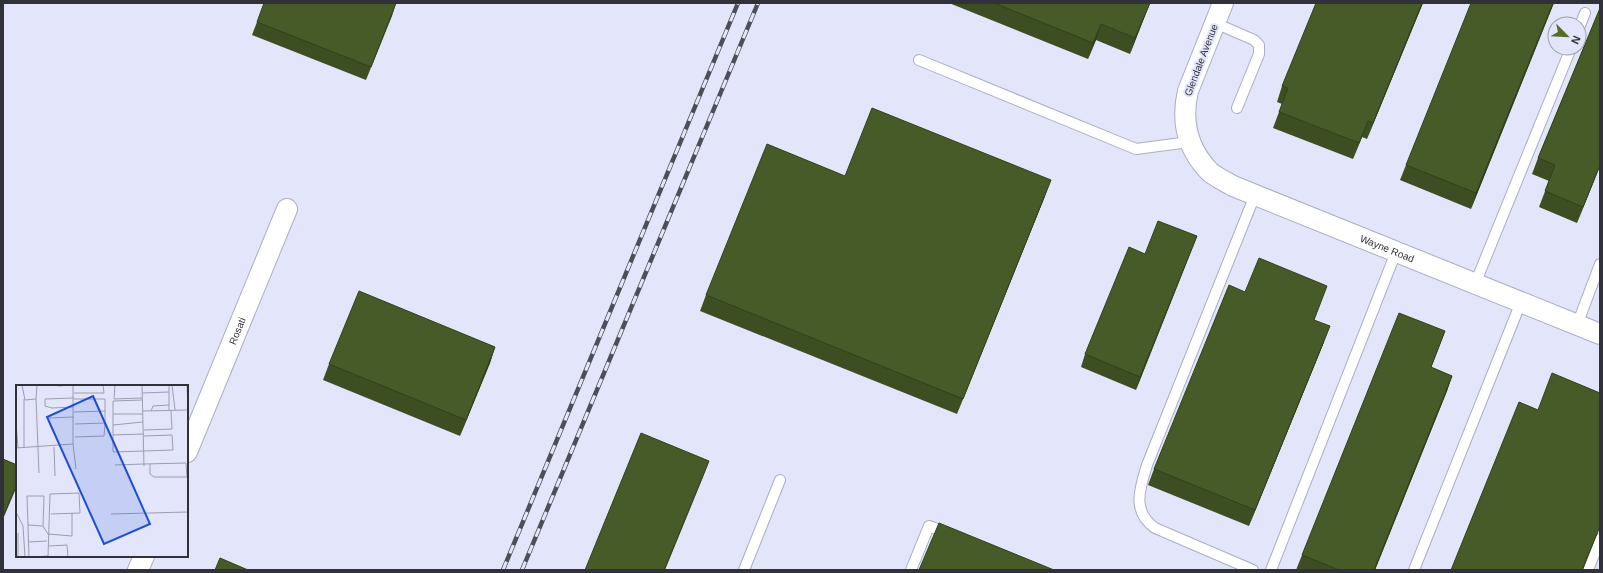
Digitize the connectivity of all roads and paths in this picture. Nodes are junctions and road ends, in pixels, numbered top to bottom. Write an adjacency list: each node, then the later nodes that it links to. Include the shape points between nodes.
1 (1223, 3): 4 (street, Glendale Avenue)
2 (1585, 13): 3 (lane)
3 (1584, 16)
4 (1215, 23): 7 (lane, via 1254,40 1259,45 1259,54); 8 (street, Glendale Avenue, via 1186,98 1185,124)
5 (1568, 56): 13 (lane)
6 (919, 60): 8 (lane, via 1136,149)
7 (1237, 108)
8 (1190, 142): 9 (street, Wayne Road, via 1194,152 1210,171 1233,186)
9 (1255, 195): 11 (street, Wayne Road); 25 (lane, via 1147,465 1139,503 1147,522 1155,528)
10 (287, 209): 17 (street, Rosati)
11 (1396, 252): 13 (street, Wayne Road); 26 (lane)
12 (1600, 264): 15 (lane)
13 (1475, 284): 14 (street, Wayne Road)
14 (1521, 302): 15 (street, Wayne Road); 27 (lane)
15 (1578, 325): 16 (street, Wayne Road)
16 (1600, 334)
17 (188, 450)
18 (780, 480): 23 (lane)
19 (957, 537): 24 (lane, via 929,526)
20 (1600, 539): 28 (lane)
21 (144, 557): 22 (street)
22 (138, 570)
23 (744, 570)
24 (911, 570)
25 (1253, 570)
26 (1271, 570)
27 (1414, 570)
28 (1588, 570)

